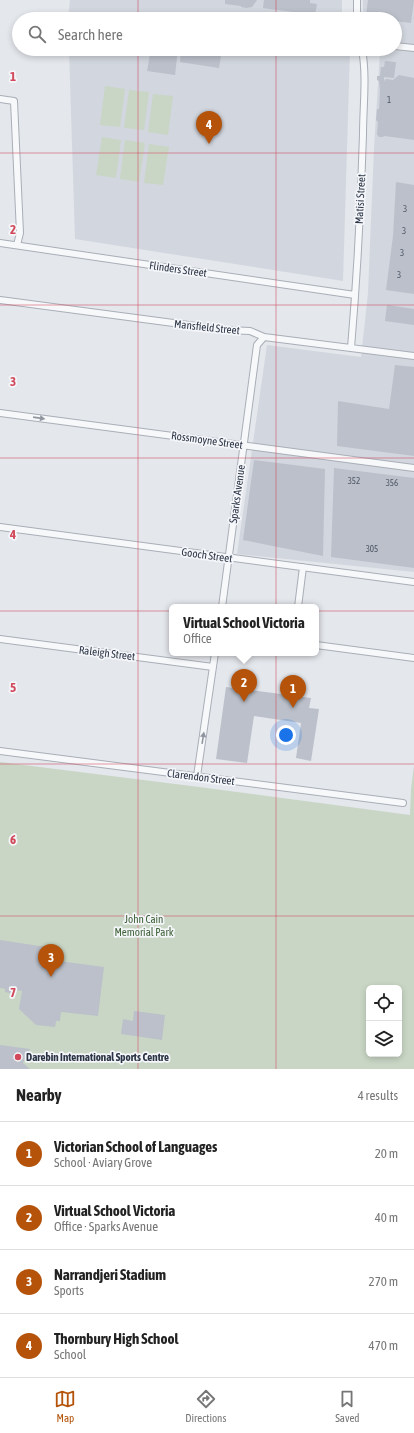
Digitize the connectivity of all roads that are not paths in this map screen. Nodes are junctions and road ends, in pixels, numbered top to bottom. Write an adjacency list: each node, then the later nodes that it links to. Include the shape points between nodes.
1 (357, 0): 2 (street)
2 (356, 12)
3 (402, 47): 4 (street)
4 (414, 48)
5 (362, 56): 9 (street, Matisi Street, via 363,140)
6 (0, 99): 8 (street, via 14,101 20,233)
7 (0, 243): 8 (street, Flinders Street)
8 (17, 246): 9 (street, Flinders Street)
9 (355, 295): 12 (street, Matisi Street)
10 (0, 300): 11 (street, Mansfield Street, via 250,331)
11 (264, 337): 12 (street, Mansfield Street); 15 (street, Sparks Avenue, via 257,345)
12 (351, 348): 13 (street, Mansfield Street)
13 (414, 356)
14 (0, 413): 15 (street, Rossmoyne Street, one-way to 15)
15 (243, 445): 16 (street, Rossmoyne Street); 18 (street, Sparks Avenue)
16 (414, 468)
17 (0, 527): 18 (street, Gooch Street)
18 (228, 558): 19 (street, Gooch Street); 21 (street, Sparks Avenue)
19 (303, 567): 20 (street, Gooch Street); 22 (street)
20 (414, 582)
21 (222, 604)
22 (298, 604)
23 (0, 639): 27 (street, Raleigh Street)
24 (319, 645): 26 (street)
25 (215, 656): 27 (street)
26 (414, 658)
27 (213, 667): 29 (street, one-way to 27)
28 (0, 751): 29 (street, Clarendon Street)
29 (197, 776): 30 (street, Clarendon Street)
30 (403, 803)

